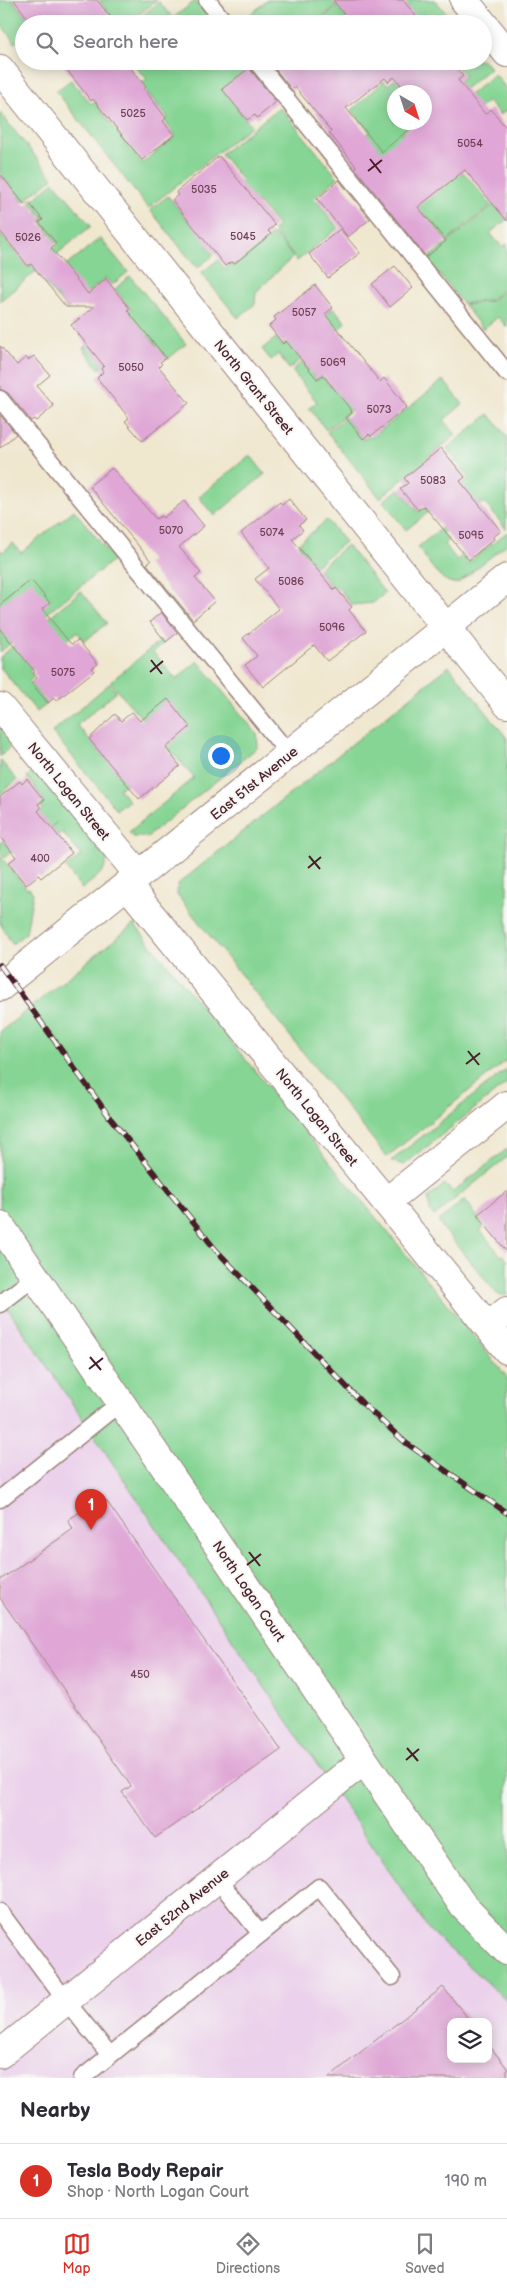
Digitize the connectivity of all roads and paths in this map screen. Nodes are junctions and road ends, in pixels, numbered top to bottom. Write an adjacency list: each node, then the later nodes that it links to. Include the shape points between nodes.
1 (207, 0): 3 (lane)
2 (464, 0): 4 (street)
3 (219, 15)
4 (476, 15)
5 (492, 35): 6 (street)
6 (507, 53)
7 (0, 69): 12 (street, North Grant Street)
8 (263, 70): 9 (lane)
9 (507, 373)
10 (0, 399): 15 (lane)
11 (507, 578): 12 (street, East 51st Avenue)
12 (446, 628): 13 (street, North Grant Street); 15 (street, East 51st Avenue)
13 (507, 704)
14 (0, 707): 16 (street, North Logan Street)
15 (289, 754): 16 (street, East 51st Avenue)
16 (133, 880): 17 (street, East 51st Avenue); 19 (street, North Logan Street)
17 (0, 987)
18 (507, 1105): 19 (street)
19 (386, 1202): 23 (street, North Logan Street)
20 (0, 1225): 21 (street, North Logan Court)
21 (35, 1277): 22 (lane); 25 (street, North Logan Court)
22 (0, 1304)
23 (498, 1319): 24 (street, North Logan Street)
24 (507, 1350)
25 (121, 1402): 26 (lane); 27 (street, North Logan Court)
26 (0, 1499)
27 (364, 1760): 28 (street, East 52nd Avenue); 31 (street, North Logan Court, via 464,1908)
28 (217, 1879): 30 (lane); 33 (street, East 52nd Avenue)
29 (0, 1912): 33 (lane)
30 (261, 1934): 32 (lane, via 319,1887); 35 (lane)
31 (507, 1951)
32 (392, 1977)
33 (66, 2001): 34 (street, East 52nd Avenue); 35 (lane)
34 (0, 2054)
35 (110, 2055): 36 (lane)
36 (82, 2078)

